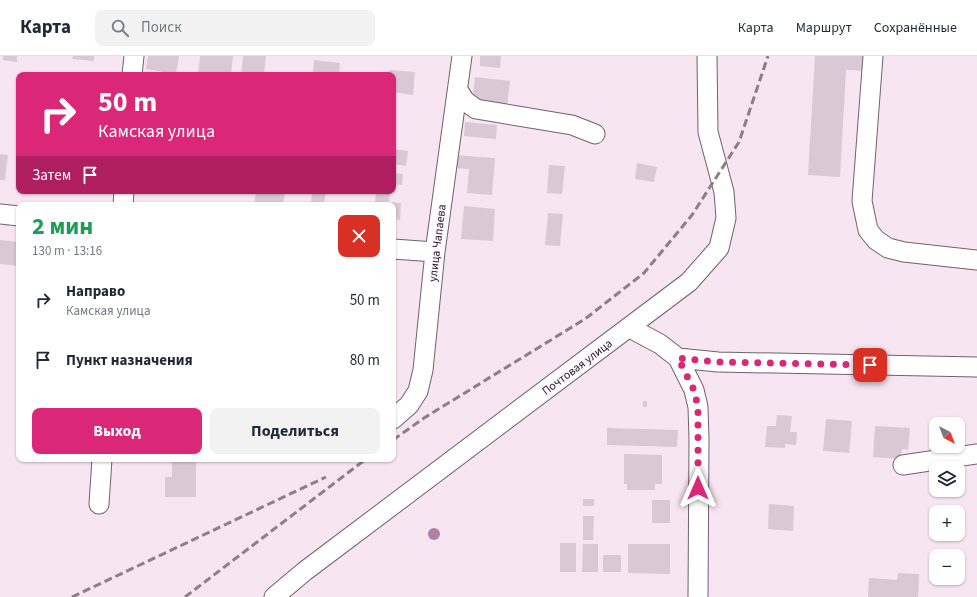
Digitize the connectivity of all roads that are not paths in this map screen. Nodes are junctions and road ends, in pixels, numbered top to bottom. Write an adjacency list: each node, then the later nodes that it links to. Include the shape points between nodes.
1 (134, 56): 5 (street)
2 (462, 56): 6 (street, улица Чапаева)
3 (707, 56): 13 (street, Почтовая улица, via 708,132 724,192 726,218 718,248 689,282)
4 (873, 56): 12 (street, via 862,201 868,230 876,240 888,248)
5 (132, 72)
6 (458, 90): 7 (street, via 465,101 476,109 572,125); 11 (street, улица Чапаева)
7 (595, 134)
8 (0, 214): 9 (street)
9 (16, 216)
10 (396, 249): 11 (street)
11 (435, 252): 16 (street, улица Чапаева, via 423,370 418,391 409,405)
12 (977, 260)
13 (630, 328): 14 (street, via 660,344); 21 (street, Почтовая улица, via 304,571)
14 (678, 358): 15 (street, via 718,362); 22 (street, via 694,390 698,407)
15 (977, 367)
16 (396, 416)
17 (977, 454): 19 (street)
18 (102, 462): 20 (street)
19 (903, 465)
20 (99, 504)
21 (274, 597)
22 (698, 597)

